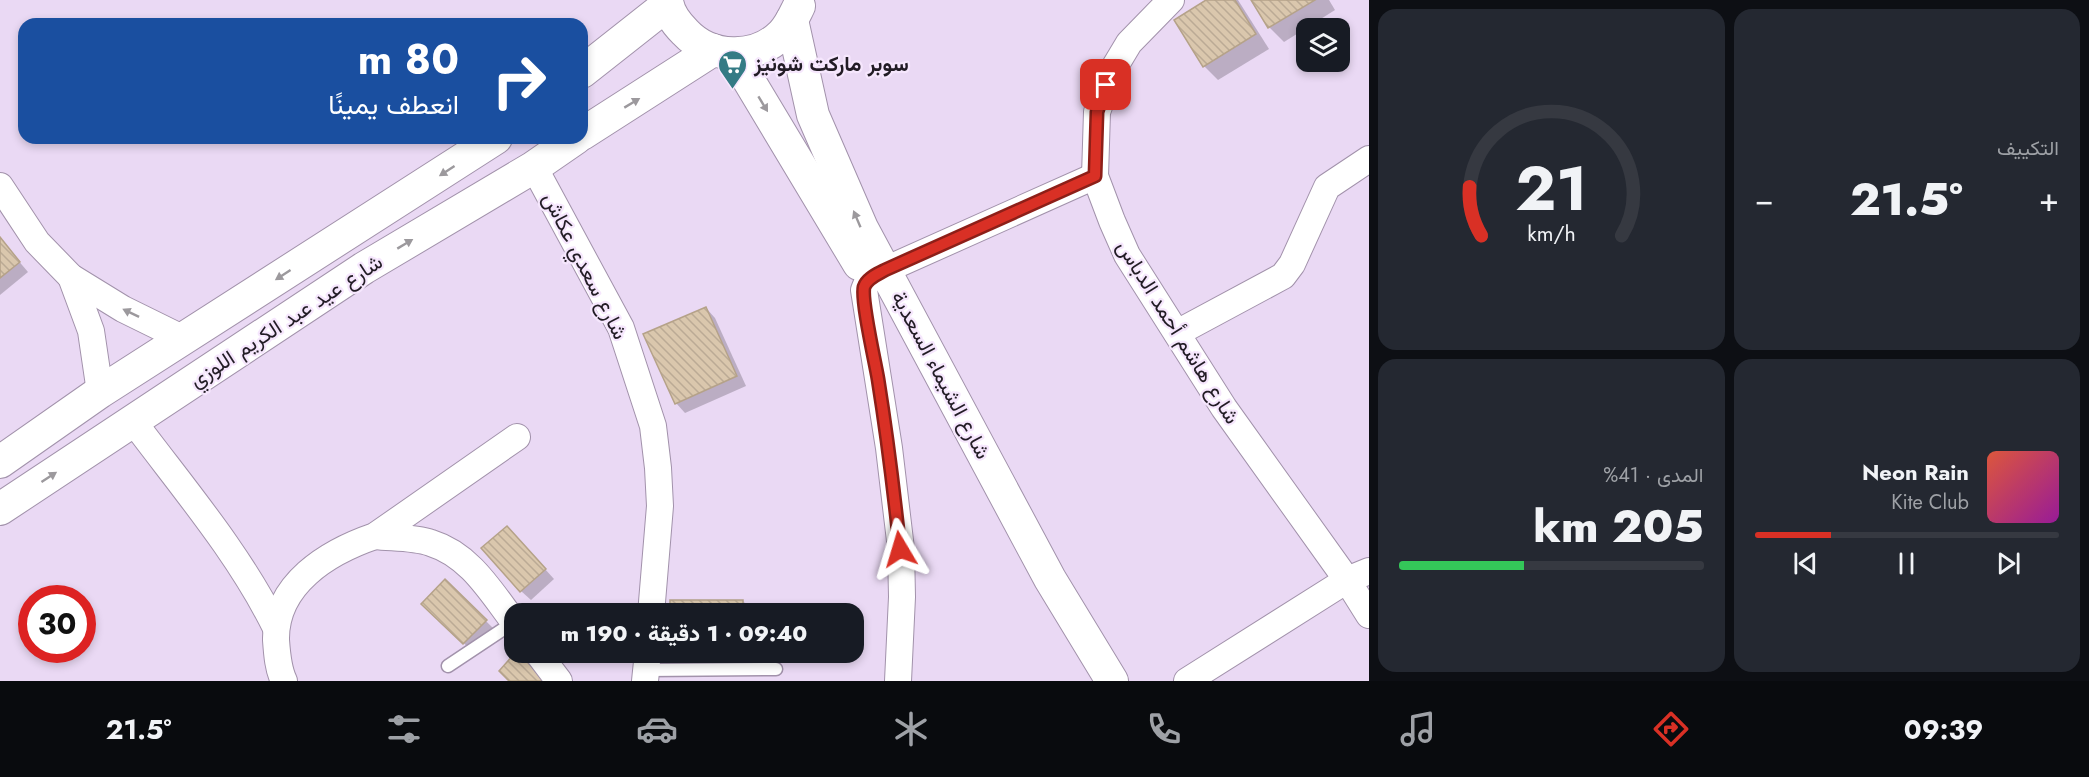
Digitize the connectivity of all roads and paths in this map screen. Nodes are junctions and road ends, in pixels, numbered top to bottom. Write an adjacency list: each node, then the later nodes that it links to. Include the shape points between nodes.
1 (1171, 0): 11 (street, شارع هاشم أحمد الدباس, via 1128,43 1111,73 1097,112)
2 (667, 3): 4 (street, via 678,25 693,41); 5 (street)
3 (798, 6): 4 (street, via 781,34 767,45 750,52); 13 (street, شارع الشيماء السعدية, one-way to 3, via 862,228 813,115)
4 (723, 52): 6 (street, one-way to 4); 13 (street, شارع الشيماء السعدية, one-way to 13)
5 (588, 67)
6 (588, 131)
7 (487, 144): 16 (street, شارع عيد عبد الكريم اللوزي, one-way to 16)
8 (567, 144): 10 (street, شارع عيد عبد الكريم اللوزي)
9 (1369, 159): 15 (street, via 1327,187 1283,276)
10 (534, 167): 18 (street, شارع عيد عبد الكريم اللوزي, one-way to 10, via 364,268); 24 (street, شارع سعدي عكاش, via 621,328 653,426 660,506)
11 (1095, 176): 13 (street); 15 (street, شارع هاشم أحمد الدباس, via 1127,255)
12 (0, 186): 14 (street, via 37,242)
13 (877, 275): 35 (street, via 865,286 864,295 889,448 900,549); 36 (street, شارع الشيماء السعدية); 37 (street, شارع الشيماء السعدية, via 1083,637)
14 (71, 278): 16 (street, one-way to 14); 17 (street, via 91,331)
15 (1177, 333): 23 (street, شارع هاشم أحمد الدباس, via 1224,408)
16 (184, 339): 17 (street, شارع عيد عبد الكريم اللوزي)
17 (100, 392): 20 (street, شارع عيد عبد الكريم اللوزي)
18 (133, 421): 21 (street, شارع عيد عبد الكريم اللوزي, one-way to 18); 27 (street, via 243,569)
19 (517, 437): 22 (street)
20 (0, 462)
21 (0, 509)
22 (375, 536): 25 (street, via 430,542 453,552 468,564); 27 (street, via 326,558 302,576 288,596)
23 (1358, 575): 26 (street, شارع هاشم أحمد الدباس); 38 (street)
24 (652, 603)
25 (504, 609)
26 (1369, 615)
27 (276, 628): 33 (street)
28 (504, 629): 30 (lane)
29 (545, 663): 34 (street)
30 (448, 666)
31 (646, 668): 32 (lane)
32 (776, 669)
33 (284, 681)
34 (559, 681)
35 (898, 681)
36 (1086, 681)
37 (1112, 681)
38 (1187, 681)

